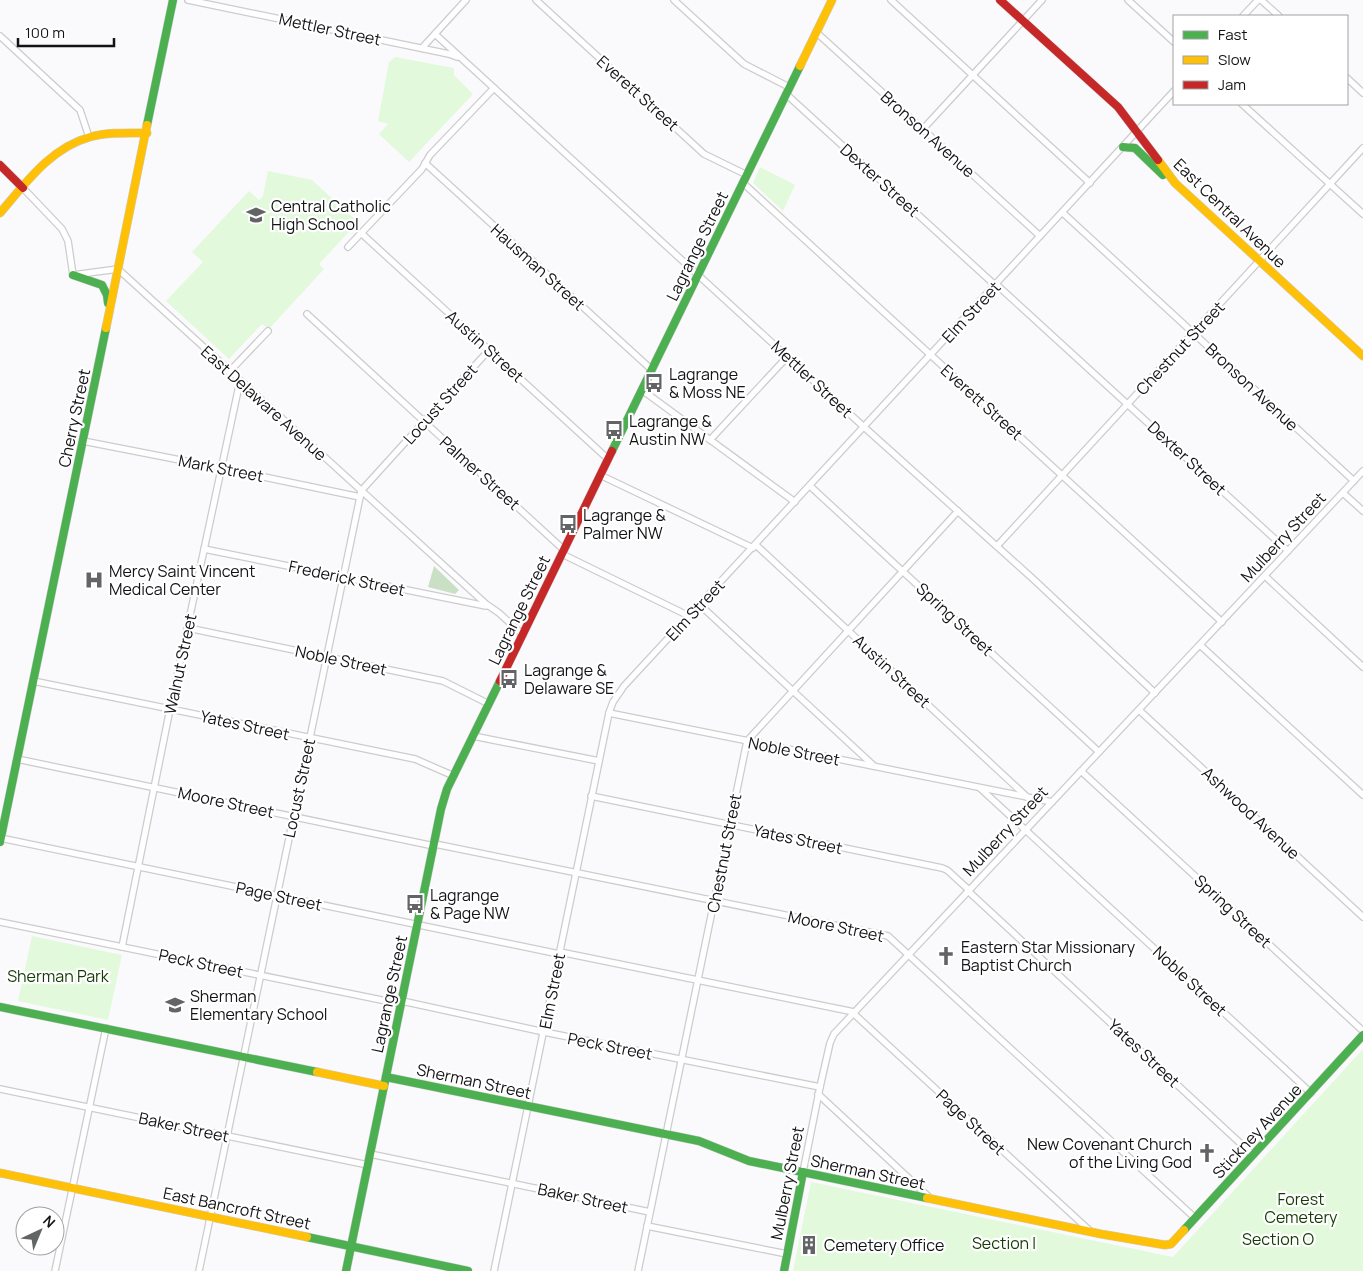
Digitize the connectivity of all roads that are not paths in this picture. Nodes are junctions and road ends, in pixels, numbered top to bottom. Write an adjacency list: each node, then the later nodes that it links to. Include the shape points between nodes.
1 (173, 0): 30 (street, Cherry Street)
2 (188, 0): 19 (street, Mettler Street)
3 (466, 0): 16 (street)
4 (536, 0): 36 (street, Everett Street, via 704,154)
5 (674, 0): 24 (street, Dexter Street, via 744,64)
6 (832, 0): 15 (street, Lagrange Street)
7 (890, 0): 21 (street)
8 (1000, 0): 14 (street, East Central Avenue)
9 (1042, 0): 14 (street)
10 (1128, 0): 18 (street)
11 (1260, 0): 12 (street); 13 (street)
12 (1244, 15)
13 (1278, 15)
14 (1023, 21): 21 (street); 29 (street, East Central Avenue, via 1118,108)
15 (816, 32): 24 (street, Lagrange Street); 28 (street, Bronson Avenue)
16 (435, 34): 19 (street); 20 (street, Mettler Street)
17 (0, 36): 31 (street, via 80,110)
18 (1173, 41)
19 (422, 48): 20 (street, Mettler Street, via 449,54)
20 (469, 66): 23 (street, Mettler Street)
21 (973, 75): 28 (street); 38 (street)
22 (1348, 79): 26 (street)
23 (494, 88): 34 (street); 50 (street, Mettler Street)
24 (787, 90): 36 (street, Lagrange Street); 52 (street, Dexter Street)
25 (1173, 92): 29 (street, Elm Street)
26 (1363, 93)
27 (1243, 105): 40 (street)
28 (923, 129): 46 (street, Bronson Avenue)
29 (1137, 132): 32 (street, Elm Street); 39 (street, East Central Avenue)
30 (147, 133): 31 (street); 49 (street, Cherry Street)
31 (89, 137): 41 (street, via 62,150)
32 (1124, 147): 38 (street, Elm Street); 39 (street, via 1135,148)
33 (1363, 148): 40 (street, Chestnut Street)
34 (425, 163): 45 (street); 61 (street, Hausman Street)
35 (0, 165): 41 (street)
36 (747, 175): 37 (street, Lagrange Street)
37 (743, 183): 50 (street, Lagrange Street); 59 (street, Everett Street)
38 (1090, 183): 43 (street, Elm Street)
39 (1175, 183): 48 (street, East Central Avenue)
40 (1330, 184): 44 (street); 48 (street, Chestnut Street)
41 (23, 188): 42 (street); 51 (street, via 66,235)
42 (0, 213)
43 (1063, 213): 46 (street, Elm Street); 56 (street, Bronson Avenue)
44 (1363, 214)
45 (361, 233): 47 (street); 57 (street, Austin Street)
46 (1040, 236): 52 (street, Elm Street)
47 (348, 247)
48 (1260, 262): 56 (street, Chestnut Street); 60 (street, East Central Avenue)
49 (118, 269): 51 (street); 54 (street, Cherry Street); 62 (street, East Delaware Avenue)
50 (698, 274): 58 (street, Mettler Street); 61 (street, Lagrange Street)
51 (74, 275): 54 (street, via 96,281 105,288)
52 (997, 285): 59 (street, Elm Street); 65 (street, Dexter Street)
53 (307, 314): 66 (street, Palmer Street)
54 (108, 322): 69 (street, Cherry Street)
55 (268, 331): 62 (street)
56 (1194, 333): 65 (street, Chestnut Street); 75 (street, Bronson Avenue)
57 (489, 350): 66 (street, Locust Street); 70 (street, Austin Street)
58 (788, 356): 67 (street, Mettler Street); 68 (street)
59 (930, 356): 67 (street, Elm Street); 74 (street, Everett Street)
60 (1363, 356)
61 (652, 370): 64 (street, Lagrange Street)
62 (229, 372): 63 (street, East Delaware Avenue)
63 (240, 381): 71 (street, Walnut Street); 78 (street, East Delaware Avenue)
64 (642, 390): 68 (street); 70 (street, Lagrange Street)
65 (1128, 404): 74 (street, Chestnut Street); 85 (street, Dexter Street)
66 (424, 422): 78 (street, Locust Street); 86 (street, Palmer Street)
67 (864, 427): 76 (street, Elm Street); 80 (street, Mettler Street)
68 (710, 440): 79 (street)
69 (83, 441): 71 (street, Mark Street); 100 (street, Cherry Street)
70 (608, 459): 73 (street, Lagrange Street)
71 (222, 468): 78 (street, Mark Street); 84 (street, Walnut Street)
72 (1363, 471): 75 (street, Mulberry Street)
73 (600, 475): 82 (street, Austin Street); 86 (street, Lagrange Street)
74 (1062, 475): 83 (street, Chestnut Street); 93 (street, Everett Street)
75 (1354, 481): 77 (street, Mulberry Street)
76 (810, 486): 79 (street, Elm Street); 87 (street, Spring Street)
77 (1343, 493): 81 (street); 85 (street, Mulberry Street)
78 (361, 494): 89 (street, Locust Street); 91 (street, East Delaware Avenue)
79 (795, 502): 82 (street, Elm Street)
80 (958, 511): 83 (street, Mettler Street); 87 (street)
81 (1363, 511)
82 (754, 546): 90 (street, Elm Street); 95 (street, Austin Street)
83 (997, 546): 102 (street, Mettler Street)
84 (204, 549): 89 (street, Frederick Street); 94 (street, Walnut Street)
85 (1288, 551): 88 (street, Mulberry Street)
86 (563, 552): 92 (street, Palmer Street); 96 (street, Lagrange Street)
87 (903, 571): 95 (street); 110 (street, Spring Street)
88 (1265, 576): 93 (street, Mulberry Street); 99 (street)
89 (342, 577): 91 (street, Frederick Street); 98 (street, Locust Street)
90 (700, 605): 92 (street, Elm Street); 101 (street)
91 (489, 607): 96 (street, East Delaware Avenue)
92 (689, 616): 106 (street, Elm Street, via 624,686)
93 (1222, 622): 97 (street, Mulberry Street)
94 (188, 628): 98 (street, Noble Street); 104 (street, Walnut Street)
95 (848, 630): 101 (street); 120 (street, Austin Street)
96 (523, 635): 103 (street, Lagrange Street)
97 (1200, 645): 102 (street, Mulberry Street); 118 (street)
98 (327, 657): 103 (street, Noble Street, via 443,681); 108 (street, Locust Street)
99 (1363, 666)
100 (33, 681): 104 (street, Yates Street); 111 (street, Cherry Street)
101 (792, 690): 109 (street); 113 (street)
102 (1155, 693): 105 (street, Mulberry Street)
103 (489, 704): 107 (street, Lagrange Street)
104 (170, 710): 108 (street, Yates Street); 116 (street, Walnut Street)
105 (1139, 710): 110 (street, Mulberry Street); 132 (street, Ashwood Avenue)
106 (609, 713): 109 (street, Noble Street); 112 (street, Elm Street)
107 (473, 736): 112 (street); 115 (street, Lagrange Street)
108 (310, 738): 115 (street, Yates Street, via 415,759); 122 (street, Locust Street)
109 (746, 741): 113 (street, Noble Street); 123 (street, Chestnut Street)
110 (1099, 752): 114 (street, Mulberry Street)
111 (17, 759): 116 (street, Moore Street); 125 (street, Cherry Street)
112 (599, 761): 119 (street, Elm Street)
113 (875, 767): 117 (street, Noble Street)
114 (1081, 771): 121 (street, Mulberry Street); 144 (street, Spring Street)
115 (454, 776): 126 (street, Lagrange Street, via 443,802)
116 (155, 788): 122 (street, Moore Street); 127 (street, Walnut Street)
117 (980, 788): 120 (street, Noble Street); 124 (street, Noble Street)
118 (1363, 795)
119 (591, 796): 123 (street, Yates Street); 128 (street, Elm Street)
120 (1028, 798): 121 (street, Noble Street)
121 (1052, 802): 124 (street, Mulberry Street)
122 (293, 816): 126 (street, Moore Street); 130 (street, Locust Street)
123 (730, 824): 129 (street, Yates Street, via 942,868); 131 (street, Chestnut Street)
124 (1026, 830): 129 (street, Mulberry Street); 153 (street, Noble Street)
125 (0, 839): 127 (street, Page Street)
126 (434, 845): 128 (street, Moore Street); 134 (street, Lagrange Street)
127 (138, 867): 130 (street, Page Street); 135 (street, Walnut Street)
128 (576, 872): 131 (street, Moore Street); 136 (street, Elm Street)
129 (968, 891): 137 (street, Mulberry Street); 160 (street, Yates Street)
130 (277, 896): 134 (street, Page Street); 138 (street, Locust Street)
131 (715, 901): 137 (street, Moore Street, via 888,936); 139 (street, Chestnut Street)
132 (1363, 917)
133 (0, 922): 135 (street, Peck Street)
134 (418, 925): 136 (street, Page Street); 140 (street, Lagrange Street)
135 (122, 947): 138 (street, Peck Street)
136 (560, 953): 139 (street, Page Street); 145 (street, Elm Street)
137 (909, 954): 142 (street, Mulberry Street); 169 (street, Moore Street)
138 (261, 975): 140 (street, Peck Street); 147 (street, Locust Street)
139 (698, 980): 142 (street, Page Street); 148 (street, Chestnut Street)
140 (402, 1003): 145 (street, Peck Street); 149 (street, Lagrange Street)
141 (0, 1007): 143 (street)
142 (853, 1013): 151 (street, Mulberry Street, via 832,1039); 171 (street, Page Street)
143 (106, 1028): 147 (street); 155 (street)
144 (1363, 1031)
145 (544, 1032): 148 (street, Peck Street); 156 (street, Elm Street)
146 (1363, 1036): 153 (street, Stickney Avenue)
147 (244, 1056): 150 (street); 158 (street, Locust Street)
148 (681, 1060): 151 (street, Peck Street); 157 (street, Chestnut Street)
149 (386, 1077): 150 (street, Lagrange Street); 156 (street, Sherman Street)
150 (384, 1086): 159 (street, Lagrange Street)
151 (820, 1087): 154 (street, Mulberry Street)
152 (0, 1089): 155 (street, Baker Street)
153 (1311, 1093): 160 (street, Stickney Avenue)
154 (818, 1094): 162 (street, Mulberry Street); 166 (street)
155 (89, 1107): 158 (street, Baker Street); 165 (street)
156 (529, 1107): 157 (street, Sherman Street); 164 (street, Elm Street)
157 (666, 1134): 162 (street, Sherman Street, via 699,1141 734,1157); 167 (street, Chestnut Street)
158 (228, 1136): 161 (street, Baker Street); 168 (street, Locust Street)
159 (370, 1154): 161 (street, Lagrange Street); 164 (street, Baker Street)
160 (1253, 1155): 169 (street, Stickney Avenue)
161 (368, 1165): 173 (street, Lagrange Street)
162 (803, 1172): 166 (street, Sherman Street); 174 (street, Mulberry Street)
163 (0, 1173): 165 (street, East Bancroft Street)
164 (512, 1184): 167 (street, Baker Street); 179 (street, Elm Street)
165 (72, 1188): 168 (street, East Bancroft Street); 175 (street)
166 (932, 1200): 171 (street, Sherman Street)
167 (650, 1212): 170 (street, Chestnut Street)
168 (212, 1216): 173 (street, East Bancroft Street); 176 (street, Locust Street)
169 (1195, 1218): 172 (street, Stickney Avenue)
170 (647, 1226): 174 (street, Baker Street); 180 (street, Chestnut Street)
171 (1088, 1230): 172 (street, Sherman Street, via 1157,1245)
172 (1171, 1244)
173 (351, 1246): 177 (street, Lagrange Street); 178 (street, East Bancroft Street)
174 (787, 1254): 181 (street, Mulberry Street)
175 (55, 1271)
176 (200, 1271)
177 (346, 1271)
178 (468, 1271)
179 (494, 1271)
180 (638, 1271)
181 (784, 1271)

